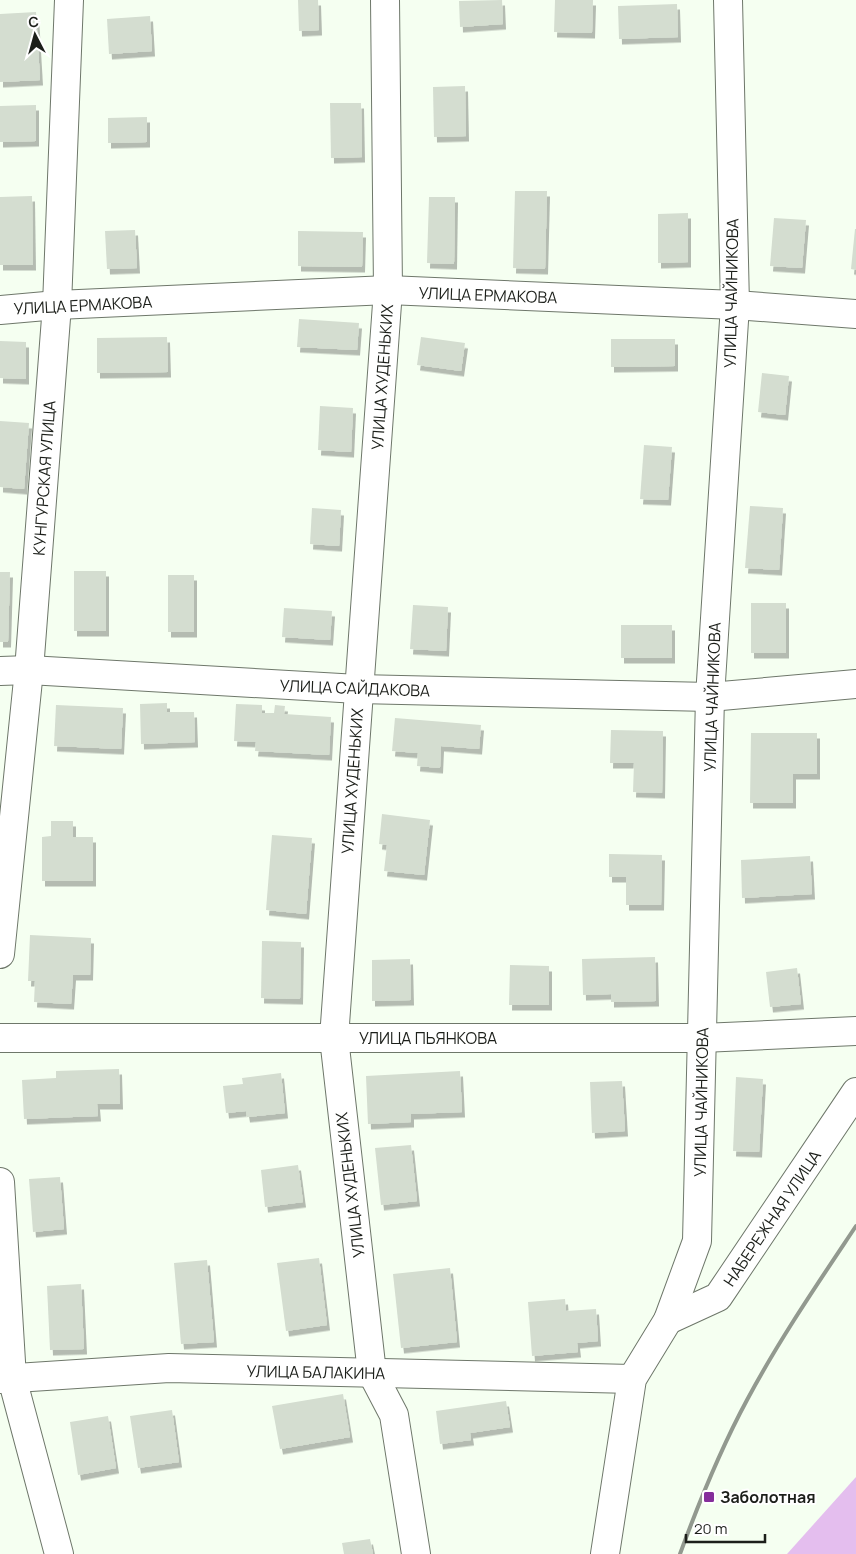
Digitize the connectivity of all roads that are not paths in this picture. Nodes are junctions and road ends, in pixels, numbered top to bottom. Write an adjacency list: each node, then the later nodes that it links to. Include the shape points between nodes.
1 (69, 0): 5 (street, КУНГУРСКАЯ УЛИЦА)
2 (385, 0): 4 (street, УЛИЦА ХУДЕНЬКИХ)
3 (728, 0): 6 (street, УЛИЦА ЧАЙНИКОВА)
4 (388, 290): 5 (street, УЛИЦА ЕРМАКОВА); 6 (street, УЛИЦА ЕРМАКОВА); 12 (street, УЛИЦА ХУДЕНЬКИХ)
5 (57, 305): 7 (street, УЛИЦА ЕРМАКОВА); 9 (street, КУНГУРСКАЯ УЛИЦА)
6 (735, 305): 8 (street, УЛИЦА ЕРМАКОВА); 13 (street, УЛИЦА ЧАЙНИКОВА)
7 (0, 310)
8 (856, 314)
9 (29, 670): 10 (street, УЛИЦА САЙДАКОВА); 12 (street, УЛИЦА САЙДАКОВА); 14 (street, КУНГУРСКАЯ УЛИЦА)
10 (0, 671)
11 (856, 684): 13 (street, УЛИЦА САЙДАКОВА)
12 (358, 690): 13 (street, УЛИЦА САЙДАКОВА); 17 (street, УЛИЦА ХУДЕНЬКИХ)
13 (710, 697): 18 (street, УЛИЦА ЧАЙНИКОВА)
14 (0, 954)
15 (856, 1031): 18 (street, УЛИЦА ПЬЯНКОВА)
16 (0, 1038): 17 (street, УЛИЦА ПЬЯНКОВА)
17 (334, 1038): 18 (street, УЛИЦА ПЬЯНКОВА); 22 (street, УЛИЦА ХУДЕНЬКИХ)
18 (702, 1038): 21 (street, УЛИЦА ЧАЙНИКОВА, via 697,1241)
19 (856, 1092): 21 (street, НАБЕРЕЖНАЯ УЛИЦА, via 718,1297)
20 (0, 1182): 23 (street)
21 (668, 1320): 24 (street, УЛИЦА ЧАЙНИКОВА)
22 (372, 1373): 23 (street, УЛИЦА БАЛАКИНА, via 169,1368); 24 (street, УЛИЦА БАЛАКИНА); 26 (street, УЛИЦА ХУДЕНЬКИХ, via 394,1415)
23 (6, 1379): 25 (street)
24 (632, 1379): 27 (street)
25 (58, 1554)
26 (416, 1554)
27 (605, 1554)

